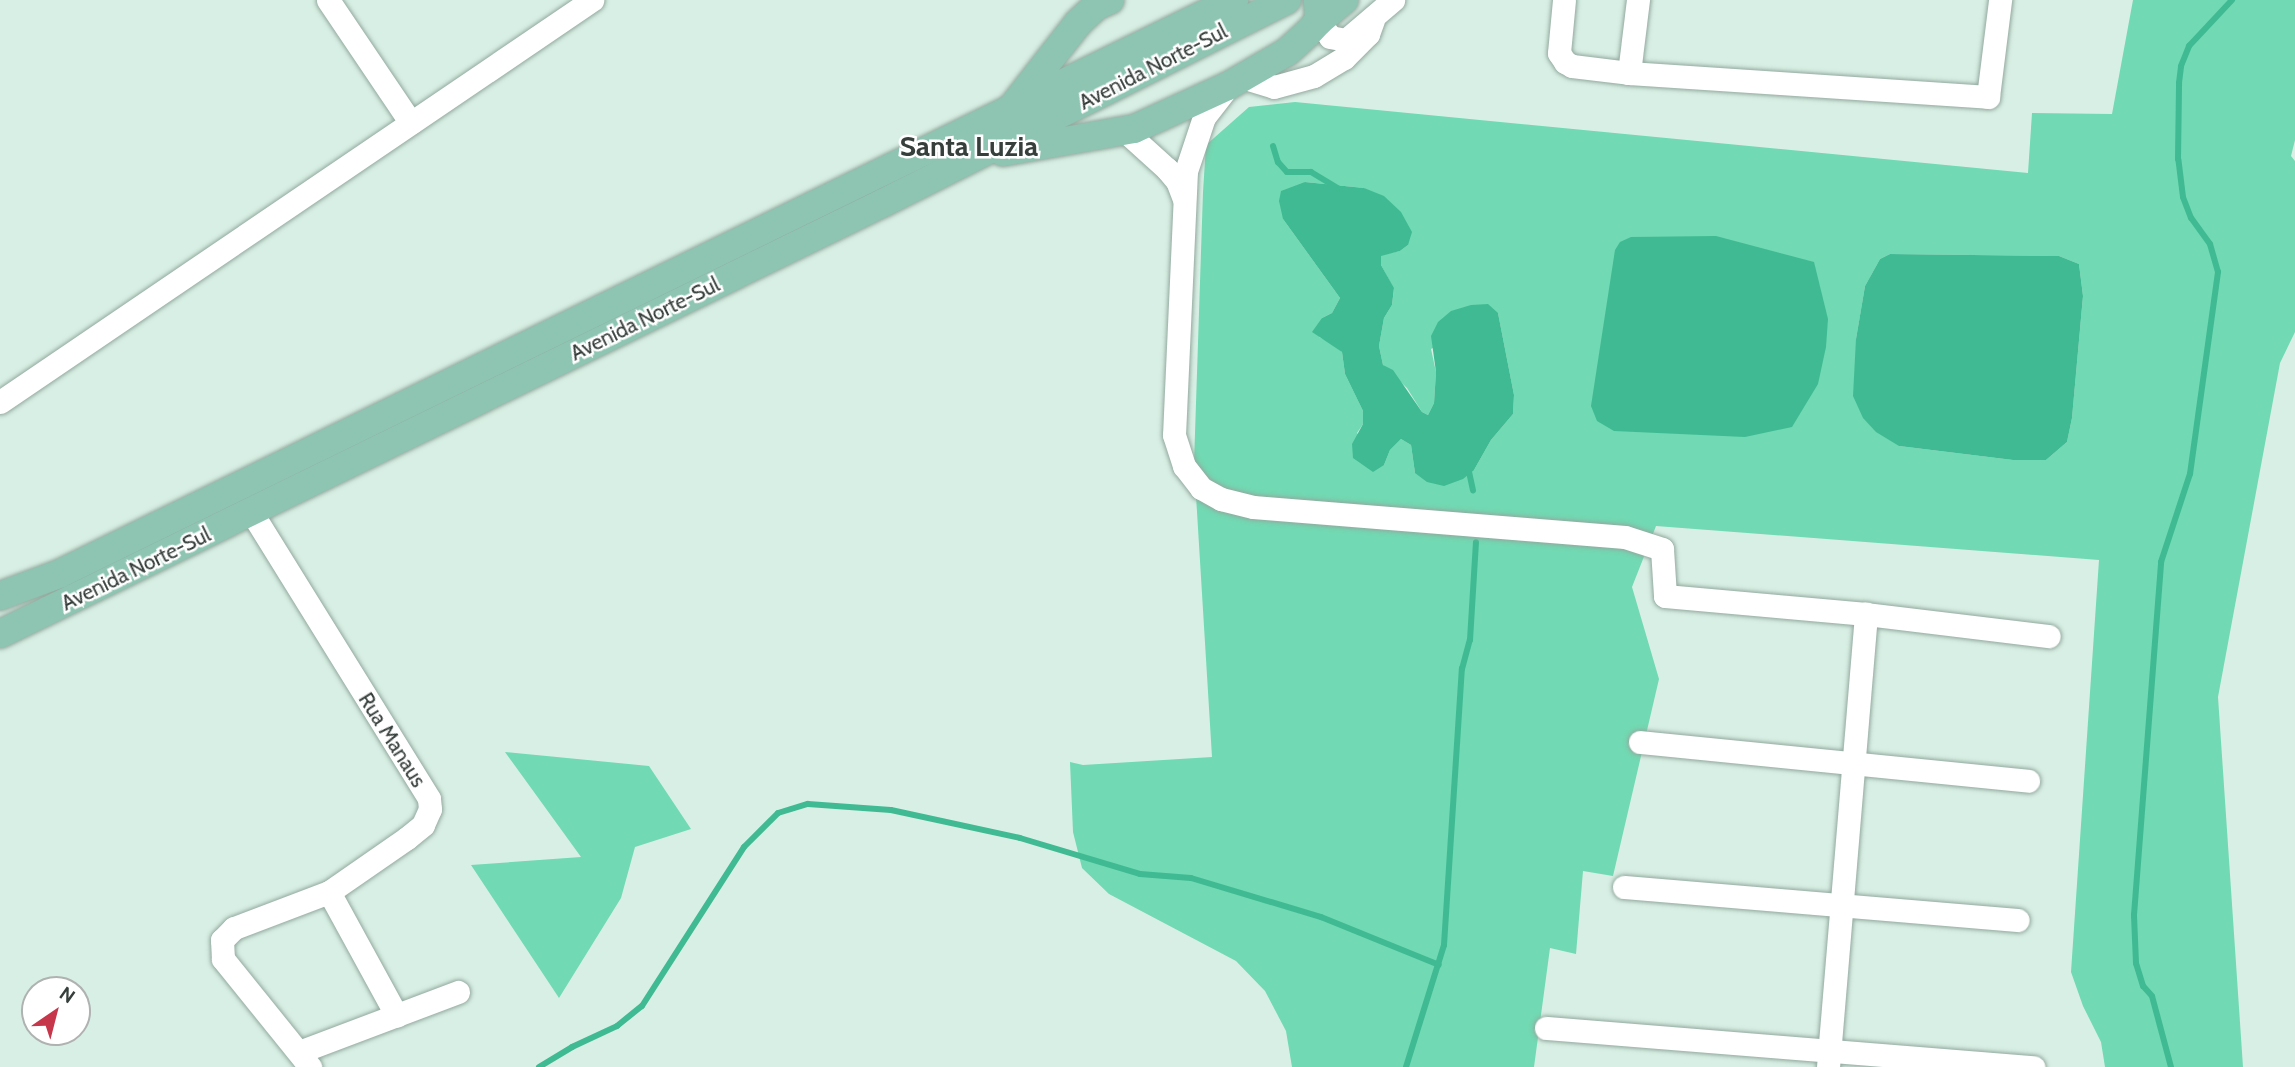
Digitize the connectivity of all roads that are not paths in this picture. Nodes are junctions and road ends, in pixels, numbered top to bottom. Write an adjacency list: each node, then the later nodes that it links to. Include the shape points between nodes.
1 (328, 0): 18 (street)
2 (592, 0): 18 (street)
3 (1234, 0): 16 (main road, Avenida Norte-Sul)
4 (1287, 0): 16 (main road, Avenida Norte-Sul)
5 (1345, 0): 11 (main road)
6 (1393, 0): 12 (street)
7 (1564, 0): 14 (street, via 1559,52 1564,62)
8 (1638, 0): 14 (street)
9 (2000, 0): 14 (street, via 1989,97)
10 (1103, 2): 13 (main road)
11 (1318, 10): 12 (street, via 1324,31 1340,41 1354,37); 15 (main road, via 1287,52)
12 (1373, 20): 15 (street, via 1368,34 1344,58 1314,76 1274,88)
13 (1068, 34): 16 (main road, via 1065,55); 17 (main road)
14 (1629, 73)
15 (1236, 82): 19 (main road); 21 (street, via 1210,106 1198,128 1186,172)
16 (1077, 91): 17 (main road, Avenida Norte-Sul); 19 (main road, via 1089,114 1102,125); 20 (main road, Avenida Norte-Sul)
17 (1009, 112): 24 (main road, Avenida Norte-Sul, via 59,574)
18 (411, 123): 22 (street)
19 (1125, 131): 20 (main road); 21 (street, via 1177,181)
20 (976, 156): 23 (main road, Avenida Norte-Sul)
21 (1186, 205): 25 (street, via 1174,435 1184,466 1201,488 1253,507 1625,537 1662,549 1665,596)
22 (0, 402)
23 (252, 513): 26 (main road, Avenida Norte-Sul); 32 (street, Rua Manaus, via 429,799 429,816 423,825)
24 (0, 596)
25 (1866, 614): 27 (street); 29 (street)
26 (0, 634)
27 (2049, 636)
28 (1640, 742): 29 (street)
29 (1854, 764): 30 (street); 33 (street)
30 (2028, 781)
31 (1625, 887): 33 (street)
32 (329, 892): 36 (street); 39 (street, Rua Manaus, via 234,928 222,940 223,959)
33 (1842, 905): 34 (street); 38 (street)
34 (2018, 920)
35 (458, 992): 36 (street)
36 (397, 1016): 39 (street)
37 (1546, 1028): 38 (street)
38 (1829, 1058): 40 (street)
39 (305, 1059)
40 (2033, 1067)

